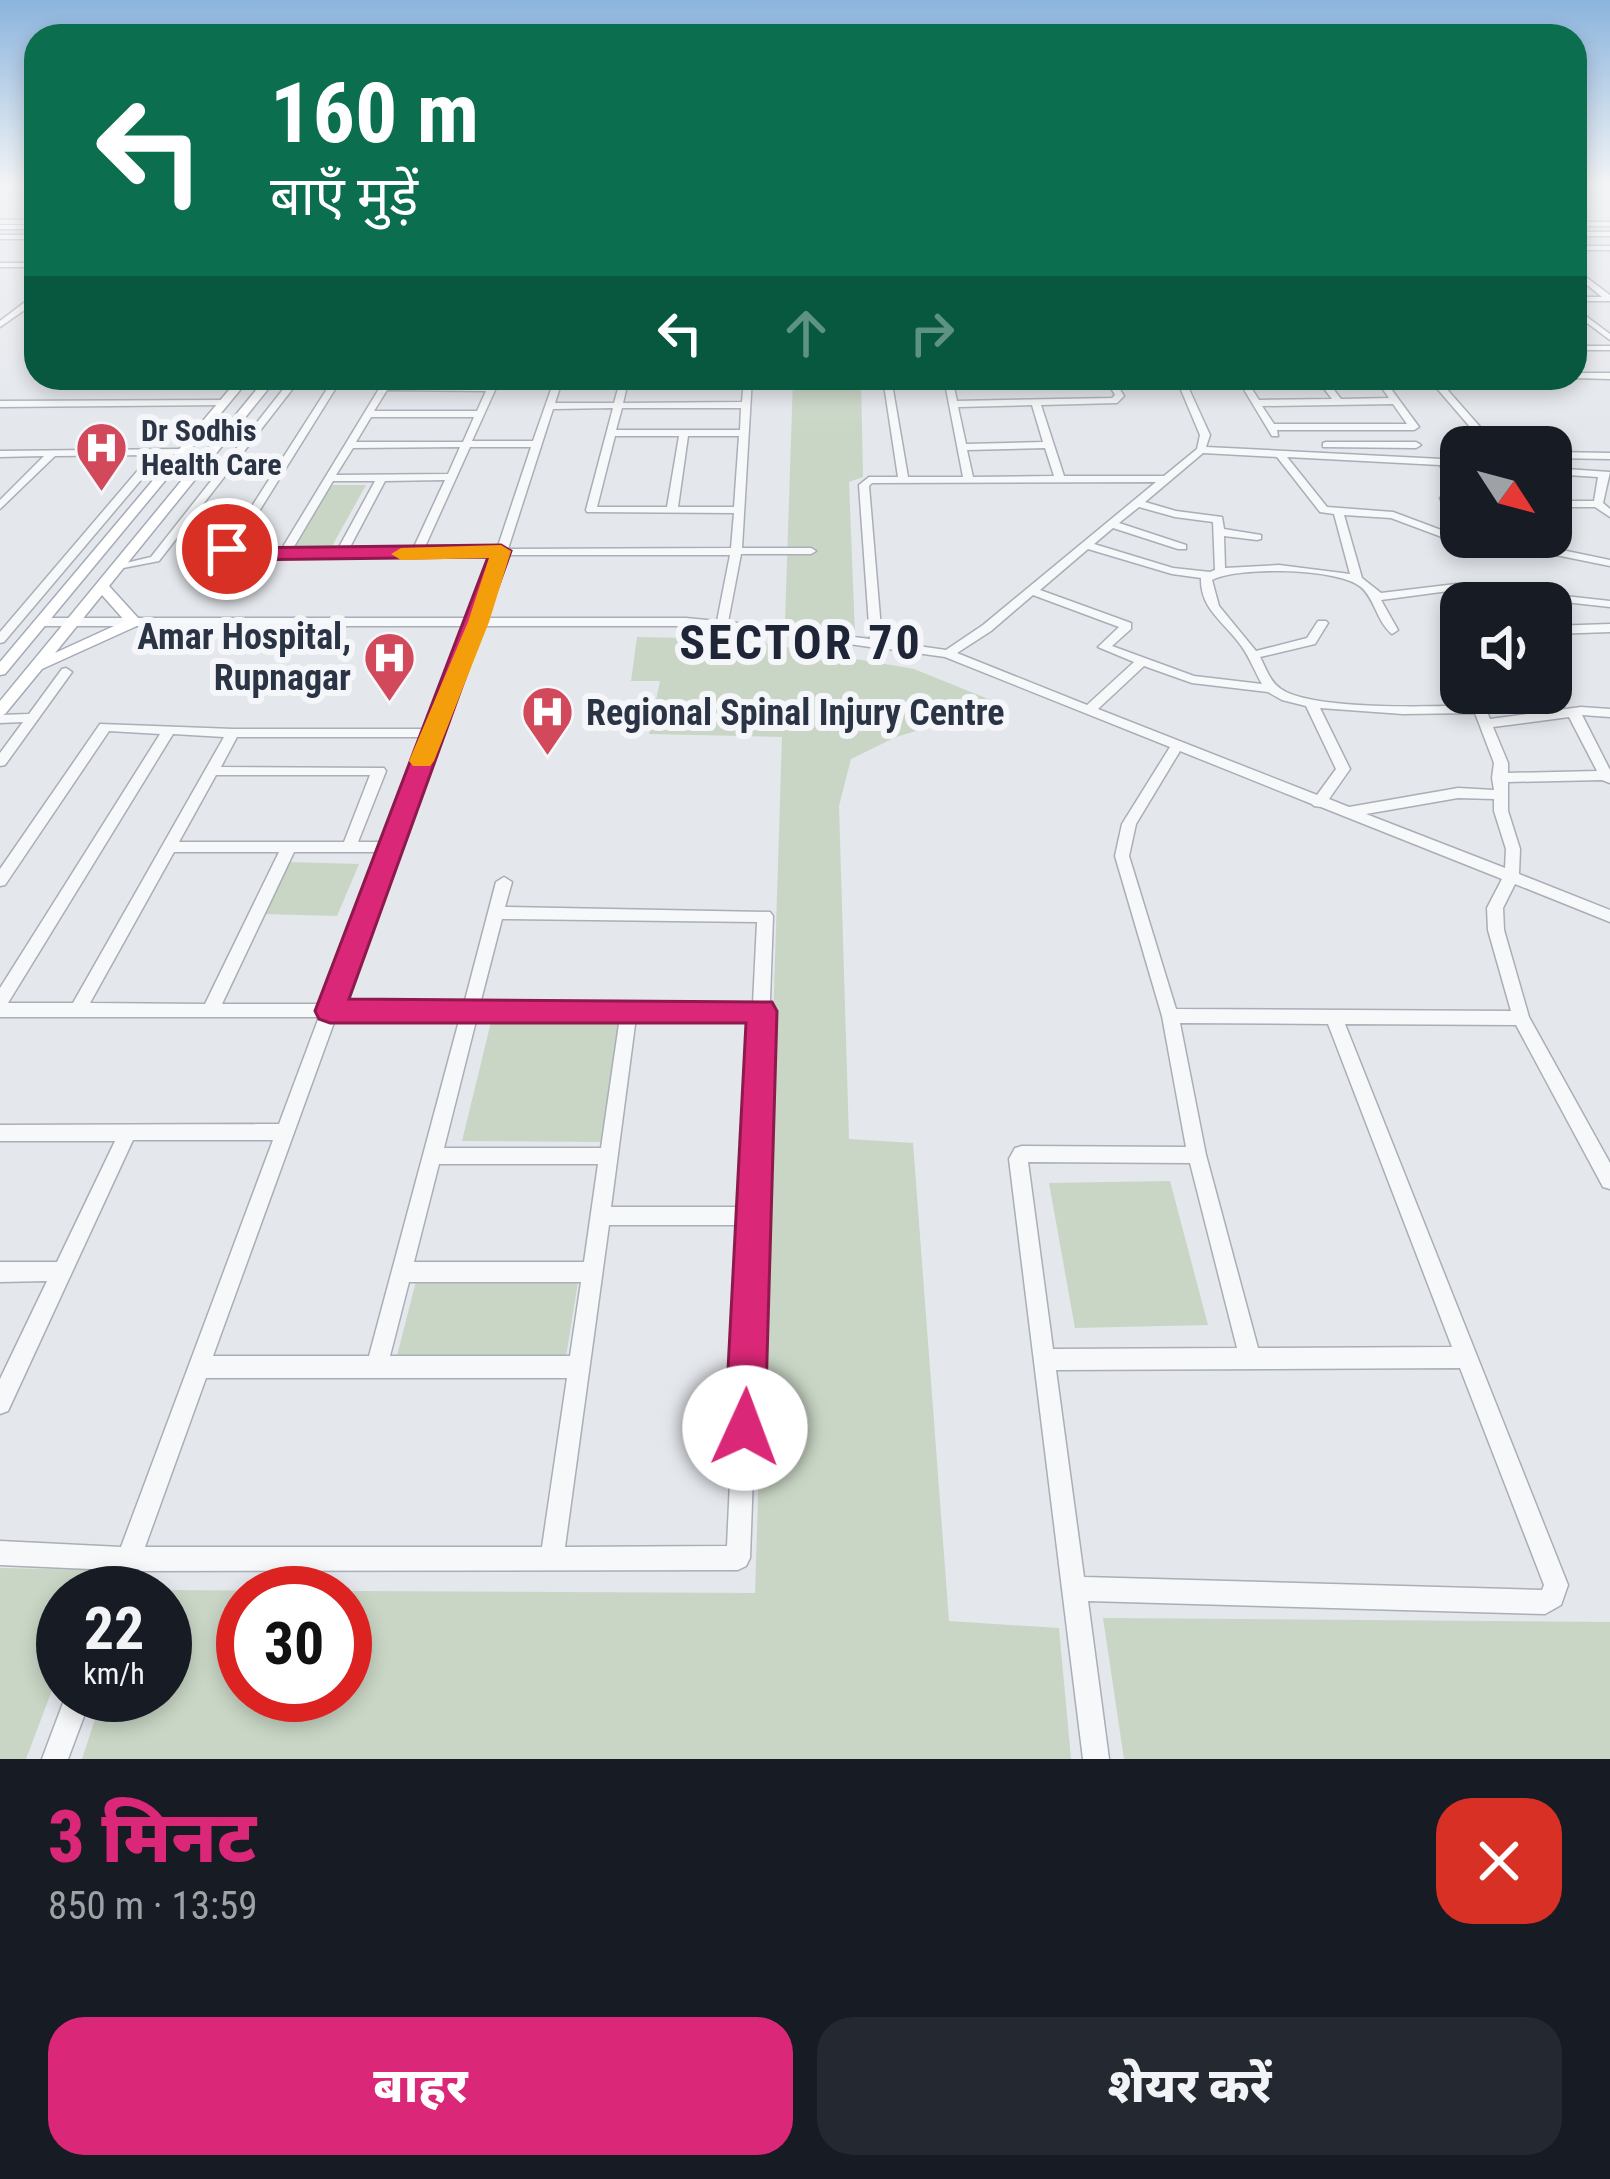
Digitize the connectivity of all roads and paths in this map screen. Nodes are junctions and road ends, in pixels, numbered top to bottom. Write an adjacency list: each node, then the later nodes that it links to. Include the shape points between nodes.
1 (1587, 372): 3 (street)
2 (1587, 376): 3 (street)
3 (1592, 376): 4 (street)
4 (1610, 376)
5 (234, 390): 25 (main road)
6 (262, 390): 86 (main road)
7 (288, 390): 86 (street, via 155,559)
8 (330, 390): 81 (street, via 226,551)
9 (382, 390): 32 (street)
10 (491, 390): 33 (street)
11 (554, 390): 30 (street)
12 (622, 390): 31 (street)
13 (747, 390): 29 (street)
14 (889, 390): 61 (street)
15 (951, 390): 28 (street)
16 (1116, 390): 23 (street, via 1114,401)
17 (1185, 390): 46 (street, via 1205,435)
18 (1248, 390): 26 (street)
19 (1329, 390): 24 (street)
20 (1388, 390): 22 (street)
21 (1443, 390): 34 (street)
22 (1396, 400): 24 (street); 35 (street, via 1414,427)
23 (1035, 402): 28 (street); 42 (street)
24 (1339, 402): 26 (street)
25 (222, 403): 27 (street); 49 (main road)
26 (1256, 403): 35 (street)
27 (0, 404)
28 (954, 404): 44 (street)
29 (746, 405): 31 (street); 38 (street)
30 (548, 406): 31 (street); 40 (street)
31 (618, 406): 36 (street)
32 (368, 414): 33 (street); 41 (street)
33 (479, 414): 39 (street)
34 (1475, 426)
35 (1271, 427): 45 (street)
36 (610, 433): 37 (street); 69 (street, via 591,510)
37 (684, 433): 38 (street); 69 (street)
38 (744, 433): 68 (street)
39 (465, 444): 40 (street); 41 (street); 57 (street)
40 (534, 444): 78 (street)
41 (349, 445): 59 (street)
42 (1048, 445): 44 (street); 62 (street)
43 (1416, 445): 47 (street)
44 (963, 447): 58 (street)
45 (1282, 449): 46 (street); 47 (street); 70 (street, via 1316,504)
46 (1201, 450): 63 (street)
47 (1354, 450): 53 (street)
48 (160, 452): 49 (street); 51 (street); 102 (street)
49 (181, 452): 93 (main road)
50 (0, 454): 51 (street)
51 (52, 454): 67 (street)
52 (1610, 456): 54 (street)
53 (1440, 461)
54 (1572, 462)
55 (1572, 468): 56 (street)
56 (1607, 474): 66 (street)
57 (451, 477): 60 (street); 83 (street)
58 (968, 477): 61 (street); 62 (street)
59 (329, 478): 60 (street); 81 (street)
60 (382, 478): 82 (street)
61 (903, 478): 103 (street, via 864,485)
62 (1060, 479): 63 (street)
63 (1165, 479): 64 (street)
64 (1138, 503): 72 (street); 73 (street, via 1218,519)
65 (1572, 504): 66 (street)
66 (1598, 504): 71 (street)
67 (0, 506)
68 (738, 509): 69 (street); 80 (street)
69 (672, 510)
70 (1338, 511): 74 (street, via 1394,515); 88 (street)
71 (1610, 514)
72 (1113, 525): 76 (street); 77 (street)
73 (1219, 532): 75 (street); 87 (street)
74 (1440, 533)
75 (1257, 537)
76 (1088, 546): 87 (street, via 1172,572); 90 (street)
77 (1182, 547)
78 (501, 551): 80 (street); 83 (street); 96 (street)
79 (811, 551): 80 (street)
80 (735, 553): 98 (street)
81 (284, 554): 82 (street)
82 (341, 554): 83 (street)
83 (416, 554)
84 (1572, 555): 85 (street)
85 (1610, 563)
86 (117, 568): 89 (main road)
87 (1214, 572): 88 (street, via 1296,569); 105 (street, via 1206,586 1212,608)
88 (1357, 580): 91 (street)
89 (102, 586): 94 (main road); 95 (main road)
90 (1033, 591): 104 (street); 106 (street, via 1127,626 1104,646)
91 (1374, 597): 92 (street, via 1456,587); 101 (street)
92 (1610, 604)
93 (41, 622): 94 (street); 108 (main road)
94 (72, 622): 95 (street); 107 (main road)
95 (134, 622): 96 (street); 107 (main road)
96 (478, 622): 98 (street); 121 (street)
97 (1322, 622): 105 (street, via 1312,640)
98 (722, 624): 103 (street)
99 (1610, 628): 100 (street)
100 (1572, 629)
101 (1392, 630)
102 (0, 639)
103 (876, 646): 104 (street)
104 (948, 655): 113 (street)
105 (1254, 656): 110 (street)
106 (1142, 661): 110 (street, via 1192,679); 113 (street)
107 (34, 668): 117 (main road)
108 (0, 671)
109 (66, 672): 118 (street)
110 (1272, 689): 111 (street)
111 (1312, 704): 112 (street); 128 (street, via 1342,769)
112 (1440, 708)
113 (1088, 710): 122 (street)
114 (1574, 713): 115 (street); 125 (street)
115 (1610, 713)
116 (1480, 714): 126 (street, via 1501,763)
117 (0, 715): 118 (street)
118 (33, 718): 123 (street)
119 (168, 732): 120 (street); 135 (street, via 105,727); 139 (street)
120 (232, 733): 121 (street); 124 (street)
121 (432, 734): 133 (street)
122 (1176, 747): 128 (street); 146 (street, via 1122,846)
123 (0, 762)
124 (212, 771): 130 (street); 132 (street, via 379,771)
125 (1608, 777): 126 (street)
126 (1499, 778): 127 (street)
127 (1498, 795): 129 (street, via 1458,793); 134 (street)
128 (1319, 803): 129 (street)
129 (1347, 812): 134 (street)
130 (169, 847): 131 (street); 140 (street)
131 (289, 847): 132 (street); 141 (street)
132 (349, 847): 133 (street)
133 (390, 847): 142 (street)
134 (1512, 875): 138 (street); 148 (street, via 1495,908 1496,930)
135 (0, 881)
136 (504, 882): 137 (street)
137 (496, 913): 143 (street); 145 (street, via 764,914)
138 (1610, 916)
139 (0, 1006): 140 (street)
140 (78, 1010): 141 (street)
141 (210, 1011): 142 (street)
142 (330, 1011): 143 (street); 151 (street)
143 (470, 1011): 144 (street); 153 (street)
144 (629, 1011): 145 (street); 154 (street)
145 (761, 1011): 157 (street)
146 (1170, 1016): 147 (street); 152 (street)
147 (1334, 1017): 148 (street); 163 (street)
148 (1521, 1018): 155 (street)
149 (0, 1132): 150 (street)
150 (128, 1132): 151 (street); 158 (street)
151 (285, 1132): 165 (street)
152 (1197, 1155): 162 (street); 164 (street, via 1018,1157)
153 (432, 1156): 154 (street); 160 (street)
154 (609, 1156): 156 (street)
155 (1610, 1181)
156 (601, 1216): 157 (street); 161 (street)
157 (754, 1216): 171 (street, via 738,1557)
158 (62, 1271): 159 (street); 168 (street)
159 (0, 1272)
160 (402, 1272): 161 (street); 166 (street)
161 (593, 1272): 167 (street)
162 (1250, 1357): 163 (street); 164 (street)
163 (1467, 1357): 173 (street, via 1556,1586 1545,1602)
164 (1043, 1360): 173 (street)
165 (199, 1367): 166 (street); 170 (street)
166 (377, 1367): 167 (street)
167 (579, 1367): 171 (street)
168 (0, 1403)
169 (0, 1553): 170 (street)
170 (129, 1559): 171 (street); 172 (street)
171 (552, 1559)
172 (126, 1566)
173 (1073, 1589): 176 (street)
174 (69, 1722): 175 (street)
175 (55, 1759)
176 (1096, 1759)

